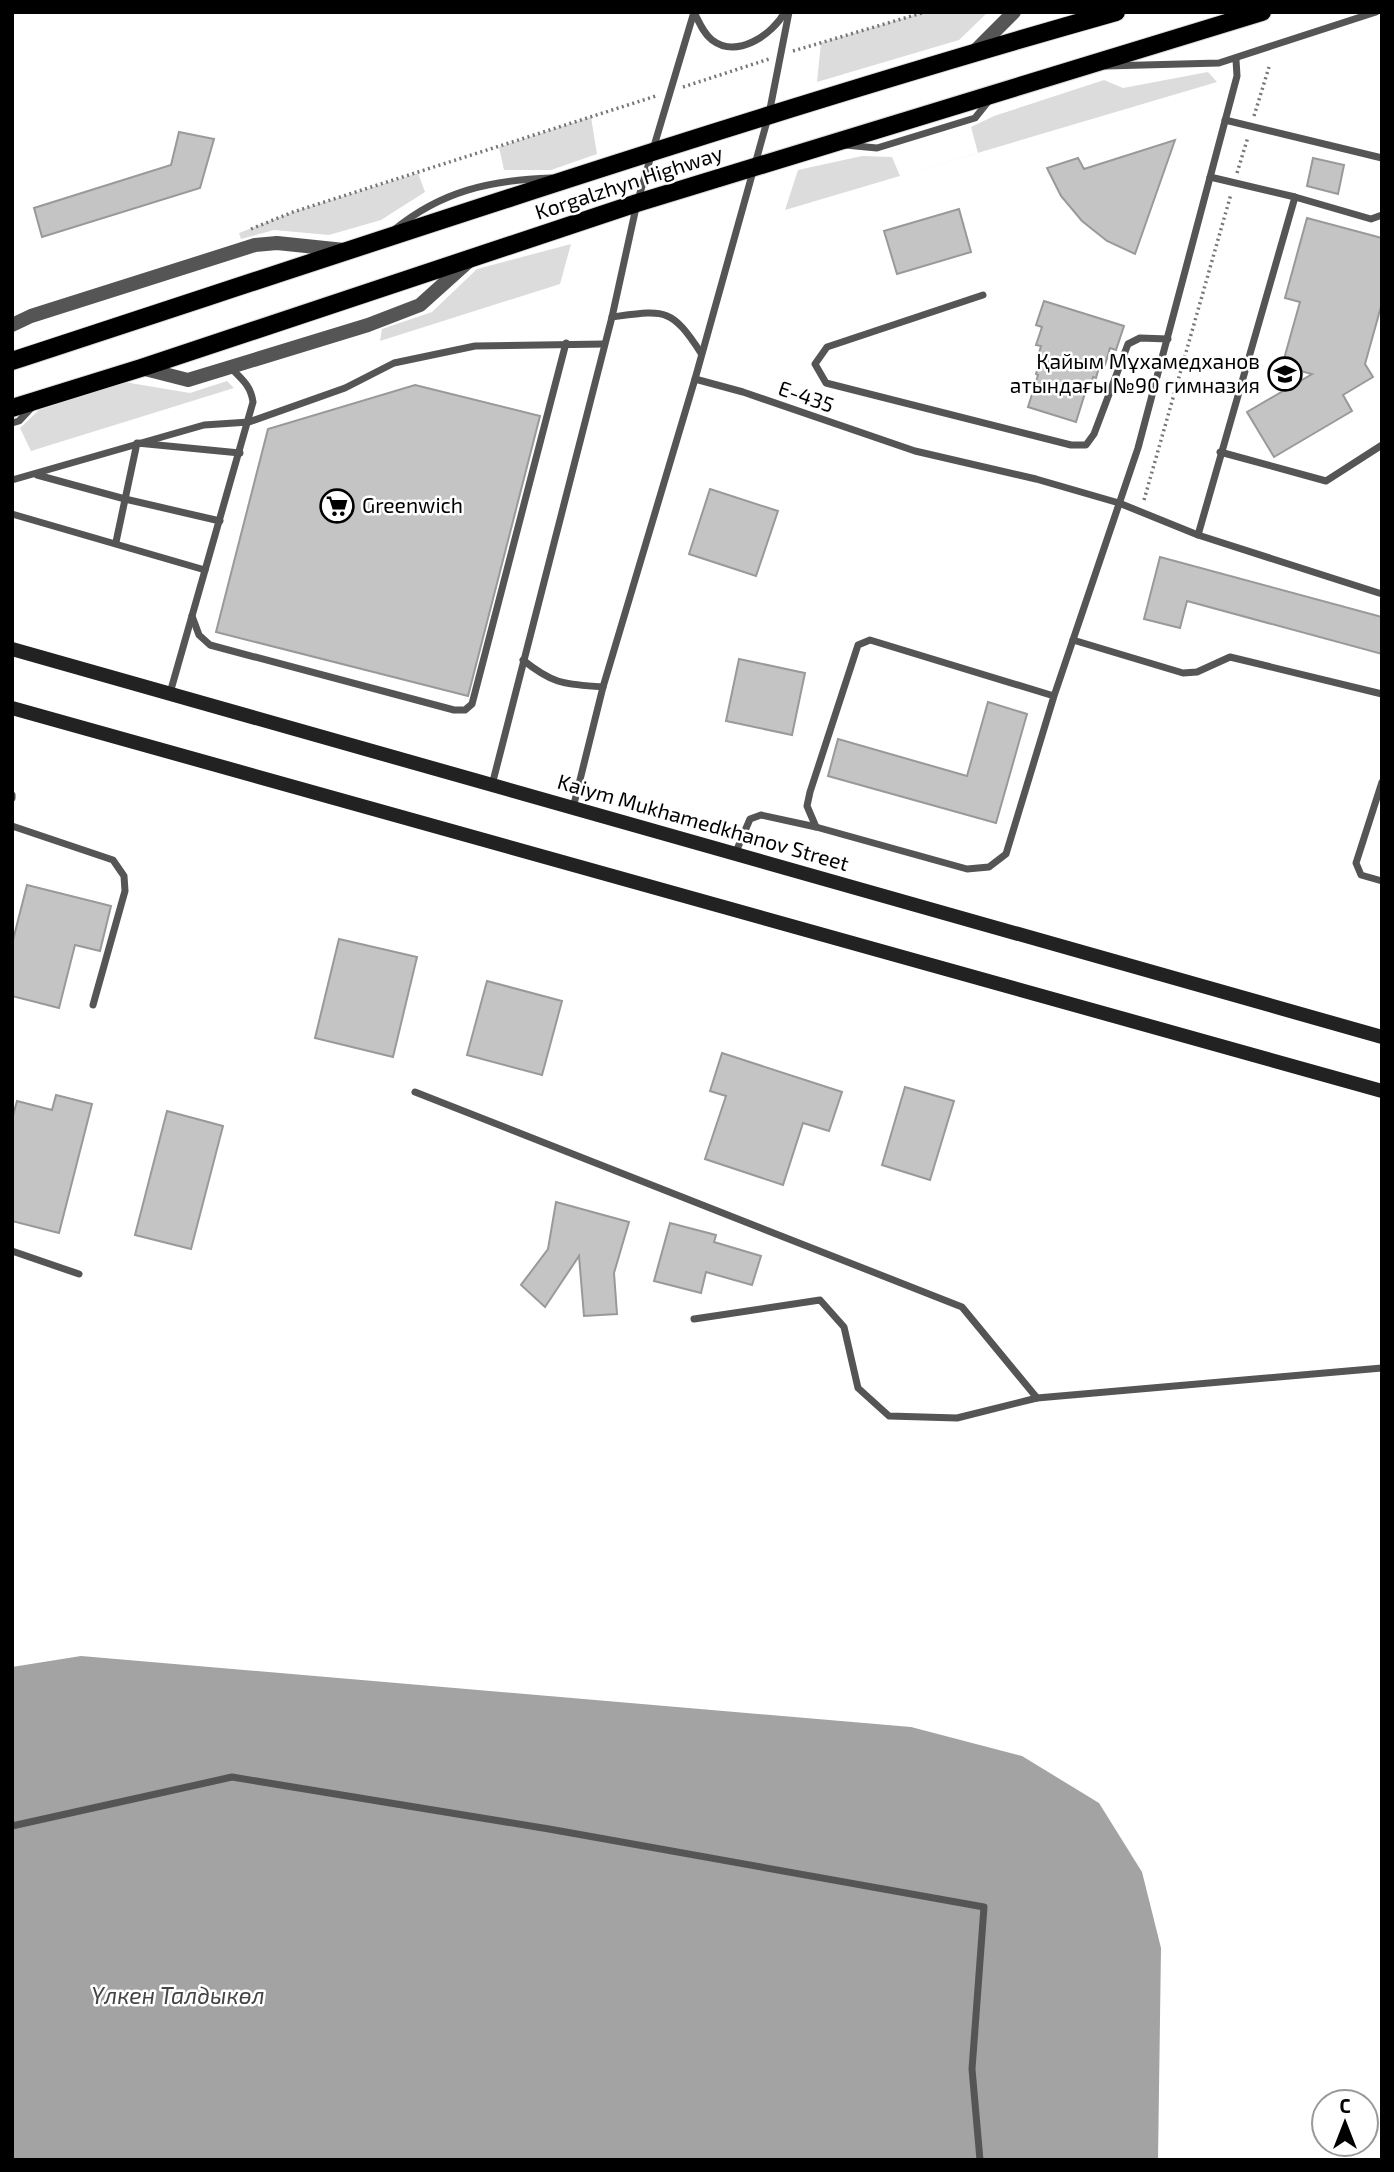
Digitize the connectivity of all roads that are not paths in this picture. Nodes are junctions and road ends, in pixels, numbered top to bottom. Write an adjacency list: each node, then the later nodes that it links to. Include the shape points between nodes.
1 (694, 12): 2 (lane, via 713,41 736,47 767,35); 12 (lane)
2 (787, 12): 10 (lane)
3 (1014, 12): 7 (street)
4 (1116, 12): 7 (main road, Korgalzhyn Highway)
5 (1262, 12): 9 (main road, Korgalzhyn Highway)
6 (1376, 12): 8 (lane)
7 (974, 52): 10 (main road, Korgalzhyn Highway)
8 (1236, 60): 9 (lane); 11 (lane, via 1237,76)
9 (1088, 67): 14 (main road, Korgalzhyn Highway)
10 (769, 114): 12 (main road, Korgalzhyn Highway); 14 (lane)
11 (1225, 120): 13 (lane); 15 (lane)
12 (652, 150): 17 (lane); 19 (main road, Korgalzhyn Highway)
13 (1382, 158)
14 (754, 168): 17 (main road, Korgalzhyn Highway); 27 (lane)
15 (1210, 177): 16 (lane); 24 (lane)
16 (1294, 197): 18 (lane, via 1371,219); 38 (lane)
17 (637, 203): 20 (main road, Korgalzhyn Highway); 22 (lane)
18 (1382, 215)
19 (348, 251): 23 (street, via 255,245); 28 (main road, Korgalzhyn Highway)
20 (472, 258): 29 (street, via 420,304 368,325); 30 (main road, Korgalzhyn Highway)
21 (983, 295): 24 (lane, via 827,347 815,364 826,383 1086,444 1094,434 1128,344 1140,338)
22 (612, 317): 26 (lane); 27 (lane, via 666,314 683,326)
23 (12, 325)
24 (1168, 338): 43 (lane)
25 (566, 343): 26 (lane); 34 (lane, via 475,346 394,363 345,388); 50 (lane, via 472,704 465,710 210,645 199,635)
26 (604, 344): 53 (lane)
27 (701, 354): 31 (lane)
28 (12, 362)
29 (229, 367): 30 (street, via 188,380); 34 (lane, via 252,392)
30 (141, 368): 32 (main road, Korgalzhyn Highway)
31 (695, 379): 43 (lane, Е-435, via 915,451); 54 (lane)
32 (38, 400): 33 (main road, Korgalzhyn Highway); 35 (lane)
33 (12, 408)
34 (249, 422): 36 (lane, via 204,425); 39 (lane)
35 (12, 423)
36 (137, 443): 39 (lane); 40 (lane); 42 (lane)
37 (1382, 445): 38 (lane, via 1326,481)
38 (1220, 452): 46 (lane)
39 (240, 453): 45 (lane)
40 (35, 474): 41 (lane); 42 (lane)
41 (12, 480)
42 (125, 499): 45 (lane); 47 (lane)
43 (1119, 503): 46 (lane, Е-435); 51 (lane)
44 (12, 514): 47 (lane)
45 (220, 521): 48 (lane)
46 (1198, 535): 49 (lane, Е-435)
47 (116, 542): 48 (lane)
48 (205, 570): 50 (lane)
49 (1382, 594)
50 (192, 616): 55 (lane)
51 (1073, 640): 56 (lane, via 1183,673 1197,672 1230,657); 57 (lane)
52 (12, 649): 55 (main road, Kaiym Mukhamedkhanov Street)
53 (523, 660): 54 (lane, via 558,683); 60 (lane)
54 (603, 687): 61 (lane)
55 (170, 694): 60 (main road, Kaiym Mukhamedkhanov Street)
56 (1382, 694)
57 (1054, 696): 63 (lane, via 1006,854 989,867 967,869); 63 (lane, via 870,640 858,645 810,792 807,806)
58 (12, 708): 68 (main road)
59 (1382, 782): 65 (lane, via 1356,863 1361,875)
60 (492, 785): 61 (main road, Kaiym Mukhamedkhanov Street)
61 (573, 808): 64 (main road, Kaiym Mukhamedkhanov Street)
62 (12, 826): 66 (lane, via 113,860 124,876 125,891)
63 (816, 827): 64 (lane, via 761,815 750,819)
64 (735, 854): 67 (main road, Kaiym Mukhamedkhanov Street)
65 (1382, 881)
66 (93, 1005)
67 (1382, 1037)
68 (1382, 1091)
69 (415, 1092): 74 (lane, via 962,1307)
70 (12, 1251): 71 (lane)
71 (79, 1274)
72 (694, 1319): 74 (lane, via 820,1300 844,1327 858,1388 889,1416 957,1418)
73 (1382, 1368): 74 (lane)
74 (1037, 1398)
75 (12, 1826): 76 (lane, via 232,1777 984,1908 972,2069)
76 (980, 2160)

